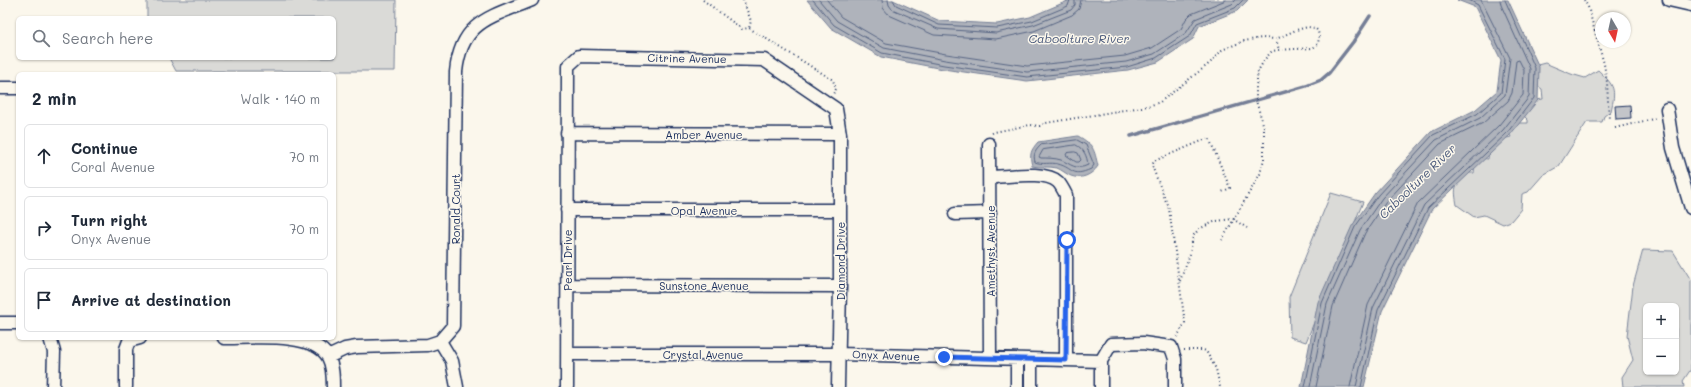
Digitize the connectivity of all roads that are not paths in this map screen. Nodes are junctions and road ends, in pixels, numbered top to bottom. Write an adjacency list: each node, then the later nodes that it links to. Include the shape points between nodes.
1 (532, 0): 23 (street, Ronald Court, via 486,19 473,28 457,57 454,316 453,326)
2 (1669, 0): 3 (street)
3 (1691, 5)
4 (0, 88): 5 (street)
5 (16, 88)
6 (1668, 112): 11 (street, via 1673,148)
7 (568, 133): 8 (street, Amber Avenue); 8 (street, Citrine Avenue, via 568,66 579,56 764,60 836,109); 12 (street, Pearl Drive)
8 (840, 134): 13 (street, Diamond Drive)
9 (989, 144): 10 (street, Amethyst Avenue)
10 (990, 178): 14 (street, Amethyst Avenue); 30 (street, via 1034,175 1047,177 1058,181 1066,195)
11 (1691, 208)
12 (567, 210): 13 (street, Opal Avenue); 16 (street, Pearl Drive)
13 (840, 210): 17 (street, Diamond Drive)
14 (990, 213): 15 (street); 27 (street, Amethyst Avenue)
15 (955, 214)
16 (567, 285): 17 (street, Sunstone Avenue); 24 (street, Pearl Drive)
17 (840, 286): 25 (street, Diamond Drive)
18 (0, 323): 19 (street)
19 (16, 323)
20 (51, 340): 32 (street, via 54,352)
21 (133, 340): 33 (street, via 129,341 126,349)
22 (297, 340): 26 (street, via 318,346)
23 (440, 341): 26 (street, via 428,345 357,347 345,349); 35 (street, via 452,362)
24 (567, 354): 25 (street, Crystal Avenue); 36 (street, Pearl Drive)
25 (839, 354): 27 (street, Onyx Avenue); 37 (street, Diamond Drive)
26 (328, 357): 34 (street)
27 (990, 358): 28 (street, Onyx Avenue)
28 (1017, 359): 29 (street, Onyx Avenue); 38 (street)
29 (1031, 360): 30 (street, Onyx Avenue); 39 (street)
30 (1066, 360): 31 (street, Onyx Avenue)
31 (1101, 360): 40 (street); 41 (street, via 1110,344 1143,343 1171,347 1175,359)
32 (54, 387)
33 (126, 387)
34 (333, 387)
35 (458, 387)
36 (567, 387)
37 (838, 387)
38 (1017, 387)
39 (1031, 387)
40 (1101, 387)
41 (1175, 387)

